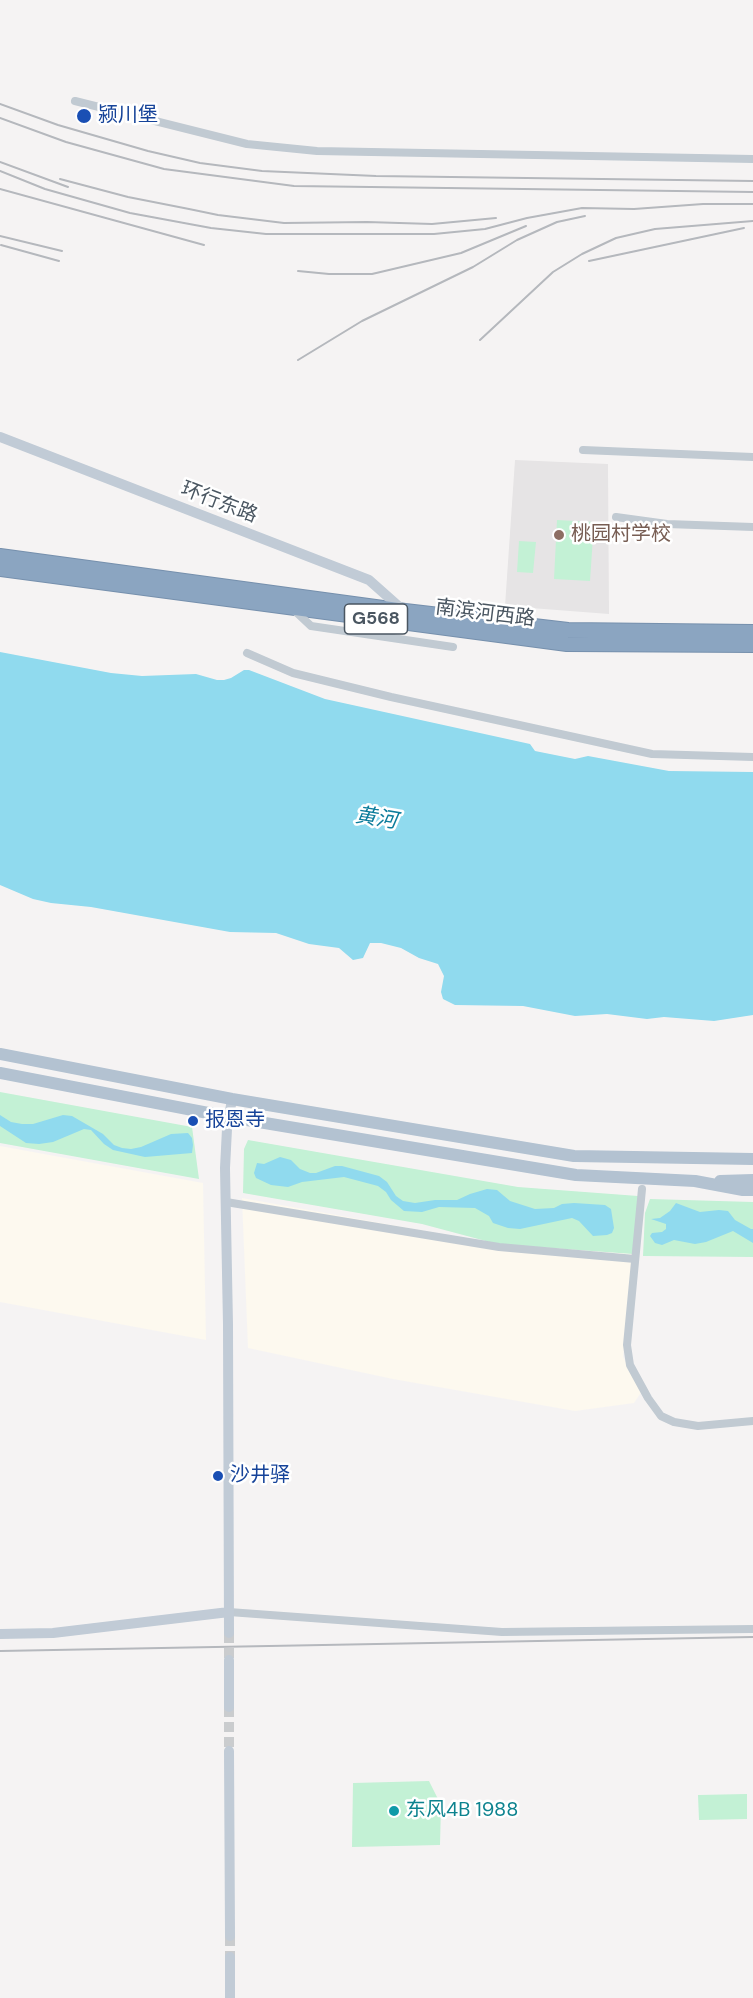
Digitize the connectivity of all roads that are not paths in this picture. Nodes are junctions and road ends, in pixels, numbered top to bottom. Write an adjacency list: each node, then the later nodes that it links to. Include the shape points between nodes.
1 (75, 101): 2 (street, via 247,144 317,151)
2 (753, 159)
3 (0, 437): 11 (street, 环行东路, via 369,580)
4 (584, 450): 5 (street)
5 (753, 457)
6 (616, 517): 7 (street, via 667,524)
7 (753, 527)
8 (0, 556): 11 (highway, 南滨河西路 / G568)
9 (0, 569): 10 (highway, 南滨河西路 / G568)
10 (290, 606): 11 (highway, 南滨河西路 / G568); 14 (street, via 311,626)
11 (408, 618): 12 (highway, 南滨河西路 / G568, via 568,630); 13 (highway, 南滨河西路 / G568, via 567,644)
12 (753, 632)
13 (753, 645)
14 (453, 647)
15 (247, 653): 16 (street, via 293,672 391,698 652,754)
16 (753, 757)
17 (0, 1054): 19 (main road)
18 (0, 1072): 20 (main road)
19 (232, 1100): 20 (street); 22 (main road, via 574,1156)
20 (229, 1116): 25 (main road, via 576,1175); 28 (street)
21 (753, 1151): 22 (main road, via 680,1151)
22 (641, 1158): 23 (main road)
23 (753, 1159)
24 (753, 1180): 25 (main road)
25 (695, 1181): 27 (main road)
26 (642, 1189): 29 (street)
27 (753, 1190)
28 (226, 1202): 29 (street, via 499,1247); 31 (street)
29 (635, 1259): 30 (street, via 628,1356 661,1416 698,1426)
30 (753, 1421)
31 (229, 1612): 32 (street, via 502,1632); 33 (street); 34 (street, via 53,1633)
32 (753, 1629)
33 (229, 1633)
34 (0, 1634)
35 (229, 1660): 36 (street)
36 (229, 1707)
37 (230, 1751): 38 (street)
38 (230, 1936)
39 (230, 1957): 40 (street)
40 (230, 1998)

